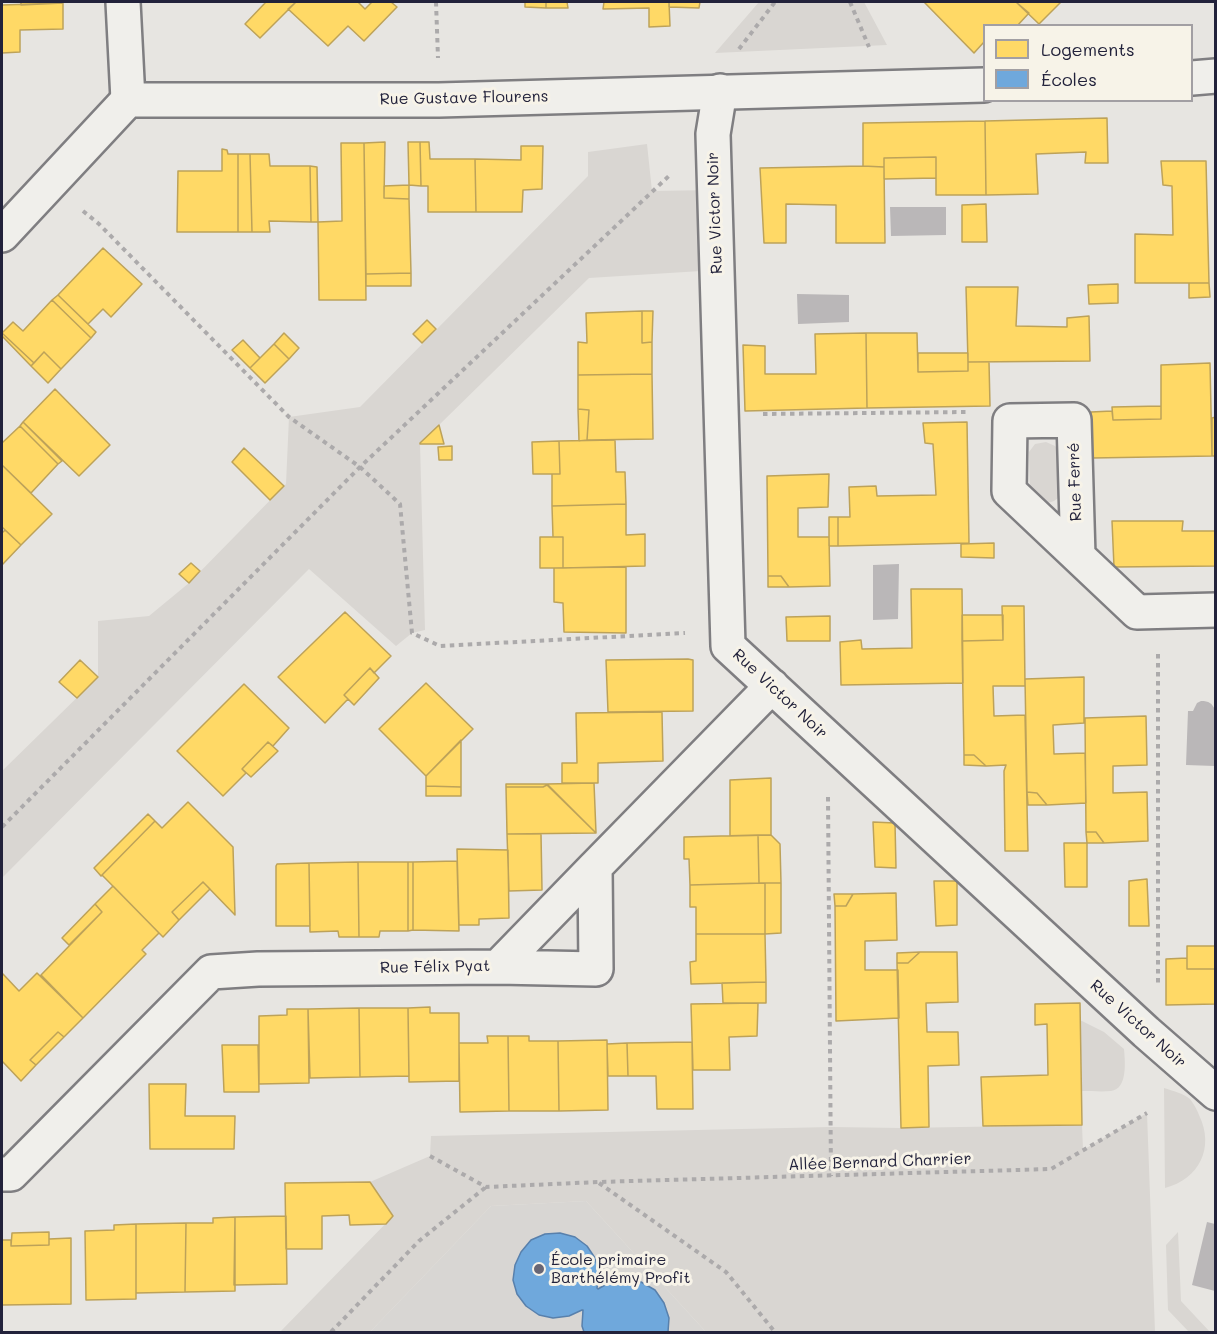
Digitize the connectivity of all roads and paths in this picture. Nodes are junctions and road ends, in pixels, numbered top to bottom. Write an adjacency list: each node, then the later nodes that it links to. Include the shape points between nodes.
1 (123, 2): 8 (street)
2 (436, 2): 9 (path)
3 (775, 2): 7 (path, via 738,51)
4 (1215, 76): 5 (street)
5 (1193, 78)
6 (983, 85): 7 (street, Rue Gustave Flourens)
7 (720, 91): 9 (street, Rue Gustave Flourens); 10 (street, Rue Victor Noir)
8 (128, 100): 9 (street, Rue Gustave Flourens); 11 (street)
9 (439, 100)
10 (713, 134): 13 (street, Rue Victor Noir); 15 (path)
11 (50, 183): 12 (street); 15 (path, via 99,224 289,417)
12 (2, 235)
13 (721, 414): 14 (path, via 988,412); 19 (street, Rue Victor Noir)
14 (1010, 421): 16 (street, Rue Ferré, via 1009,491); 16 (street, Rue Ferré, via 1074,420)
15 (360, 467): 19 (path, via 400,504 412,633 440,646); 22 (path)
16 (1078, 556): 18 (street, Rue Ferré, via 1137,612)
17 (1215, 609): 18 (street, Rue Ferré)
18 (1158, 612): 25 (path)
19 (728, 630): 20 (street, Rue Victor Noir, via 728,646)
20 (772, 686): 21 (street, Rue Victor Noir); 23 (street)
21 (828, 739): 25 (street, Rue Victor Noir); 30 (path)
22 (2, 827)
23 (596, 867): 24 (street); 24 (street, Rue Félix Pyat, via 596,969)
24 (498, 967): 29 (street, Rue Félix Pyat, via 211,972 11,1174)
25 (1158, 1044): 26 (street, Rue Victor Noir)
26 (1215, 1093)
27 (1148, 1113): 30 (path, Allée Bernard Charrier, via 1051,1169)
28 (430, 1156): 32 (path)
29 (2, 1174)
30 (831, 1176): 31 (path, Allée Bernard Charrier)
31 (598, 1182): 32 (path, Allée Bernard Charrier); 34 (path, via 726,1272)
32 (486, 1187): 33 (path, via 419,1241)
33 (331, 1332)
34 (775, 1332)

